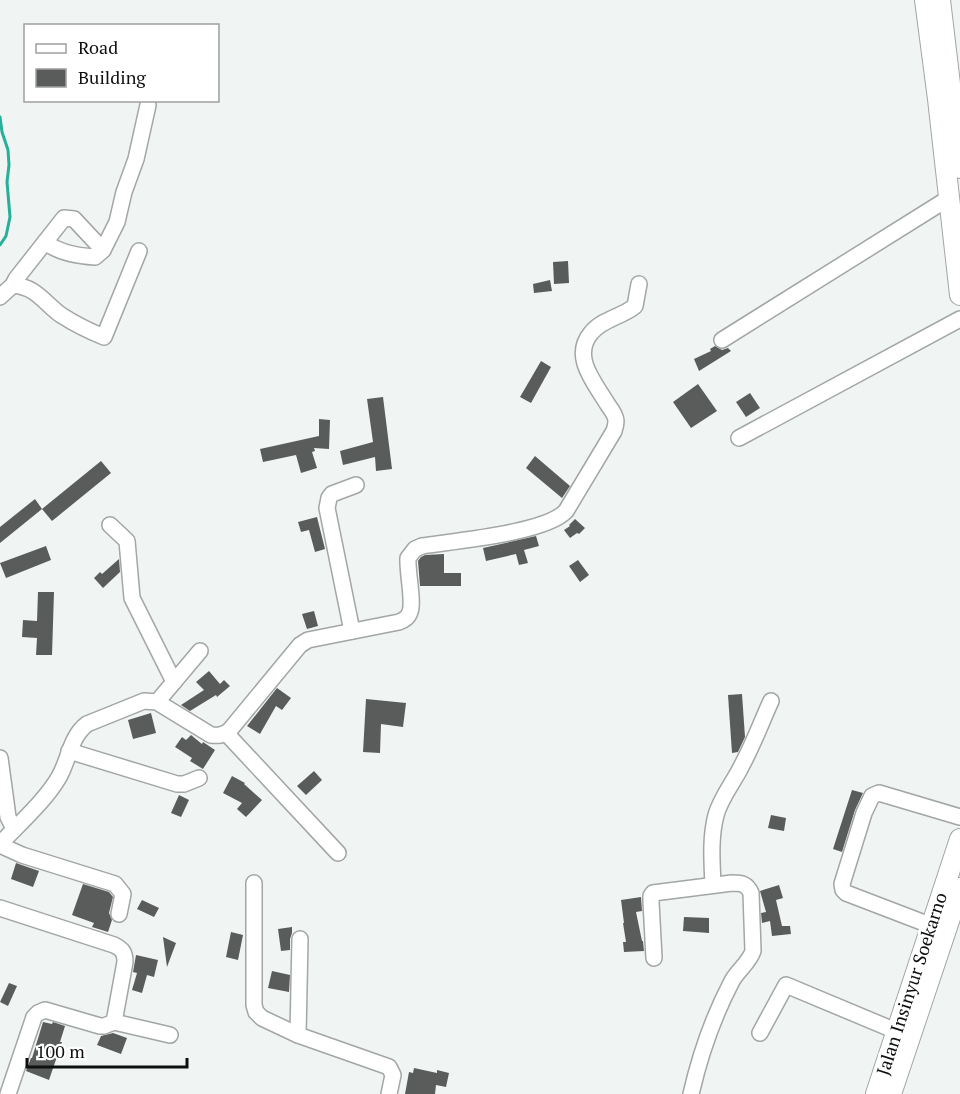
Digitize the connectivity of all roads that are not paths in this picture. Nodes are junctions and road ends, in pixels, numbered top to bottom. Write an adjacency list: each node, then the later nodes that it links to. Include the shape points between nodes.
1 (925, 0): 3 (main road)
2 (940, 0): 3 (main road)
3 (942, 82): 5 (main road); 6 (main road)
4 (148, 105): 8 (street, via 117,222)
5 (960, 168)
6 (949, 198): 12 (main road); 15 (street)
7 (45, 242): 8 (street, via 55,249 85,256 95,257); 8 (street, via 64,218 74,219); 11 (street)
8 (103, 250)
9 (139, 251): 11 (street, via 104,337 58,313 24,286)
10 (639, 284): 19 (street, via 635,306 597,327 585,343 585,367 616,421 566,511 534,528 418,547 408,558 408,616 399,622)
11 (13, 285): 13 (street)
12 (960, 295)
13 (0, 297)
14 (960, 319): 16 (street)
15 (722, 340)
16 (739, 438)
17 (356, 485): 19 (street, via 332,494 327,508)
18 (110, 525): 21 (street, via 127,541 132,598)
19 (352, 631): 24 (street, via 300,645)
20 (200, 651): 21 (street)
21 (174, 682): 23 (street)
22 (771, 701): 34 (street, via 717,815 712,848)
23 (157, 702): 24 (street, via 211,735); 25 (street, via 144,701 87,724)
24 (226, 733): 32 (street)
25 (69, 751): 27 (street, via 177,784); 29 (street, via 54,785)
26 (0, 758): 29 (street, via 8,816)
27 (199, 778)
28 (960, 817): 38 (street, via 879,793 872,796 842,884 846,893)
29 (14, 829): 31 (street)
30 (960, 839): 38 (main road, Jalan Insinyur Soekarno)
31 (0, 845): 37 (street, via 115,884 123,894)
32 (338, 852)
33 (254, 883): 45 (street, via 255,1009 262,1018)
34 (713, 885): 40 (street, via 653,893); 48 (street, via 741,883 749,888 753,951 732,981 718,1011 701,1051)
35 (960, 888): 38 (main road, Jalan Insinyur Soekarno)
36 (0, 908): 41 (street, via 121,949 125,962)
37 (119, 914)
38 (939, 929): 42 (main road, Jalan Insinyur Soekarno); 50 (main road, Jalan Insinyur Soekarno)
39 (300, 939): 45 (street)
40 (654, 958)
41 (114, 1022): 44 (street); 46 (street, via 100,1026 45,1010 38,1013)
42 (896, 1031): 43 (street, via 786,985); 49 (main road, Jalan Insinyur Soekarno)
43 (760, 1033)
44 (170, 1035)
45 (298, 1035): 47 (street, via 389,1067 393,1076)
46 (8, 1094)
47 (389, 1094)
48 (691, 1094)
49 (876, 1094)
50 (891, 1094)

